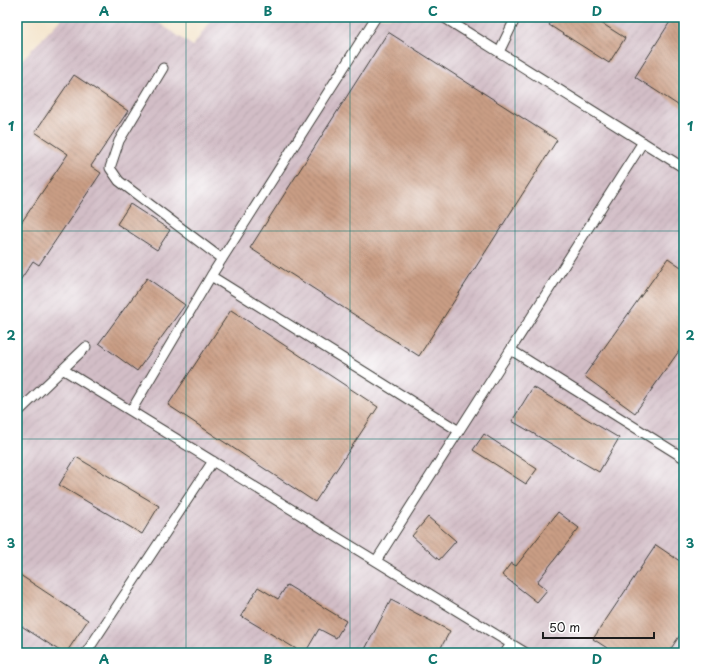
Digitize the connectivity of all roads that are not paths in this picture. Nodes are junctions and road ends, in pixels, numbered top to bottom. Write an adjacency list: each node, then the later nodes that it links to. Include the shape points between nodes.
1 (376, 17): 8 (lane)
2 (443, 17): 4 (lane)
3 (516, 17): 4 (lane)
4 (499, 52): 6 (lane)
5 (163, 68): 8 (lane, via 119,141 110,168 119,182)
6 (643, 142): 7 (lane); 11 (lane)
7 (684, 168)
8 (222, 259): 9 (lane)
9 (211, 276): 13 (lane); 15 (lane)
10 (86, 347): 12 (lane)
11 (511, 350): 15 (lane); 16 (lane)
12 (64, 370): 13 (lane); 14 (lane)
13 (131, 411): 17 (lane)
14 (17, 413)
15 (459, 431): 18 (lane)
16 (684, 458)
17 (212, 461): 18 (lane); 20 (lane)
18 (376, 561): 19 (lane)
19 (511, 644): 21 (lane); 22 (lane)
20 (86, 653)
21 (505, 653)
22 (526, 653)

